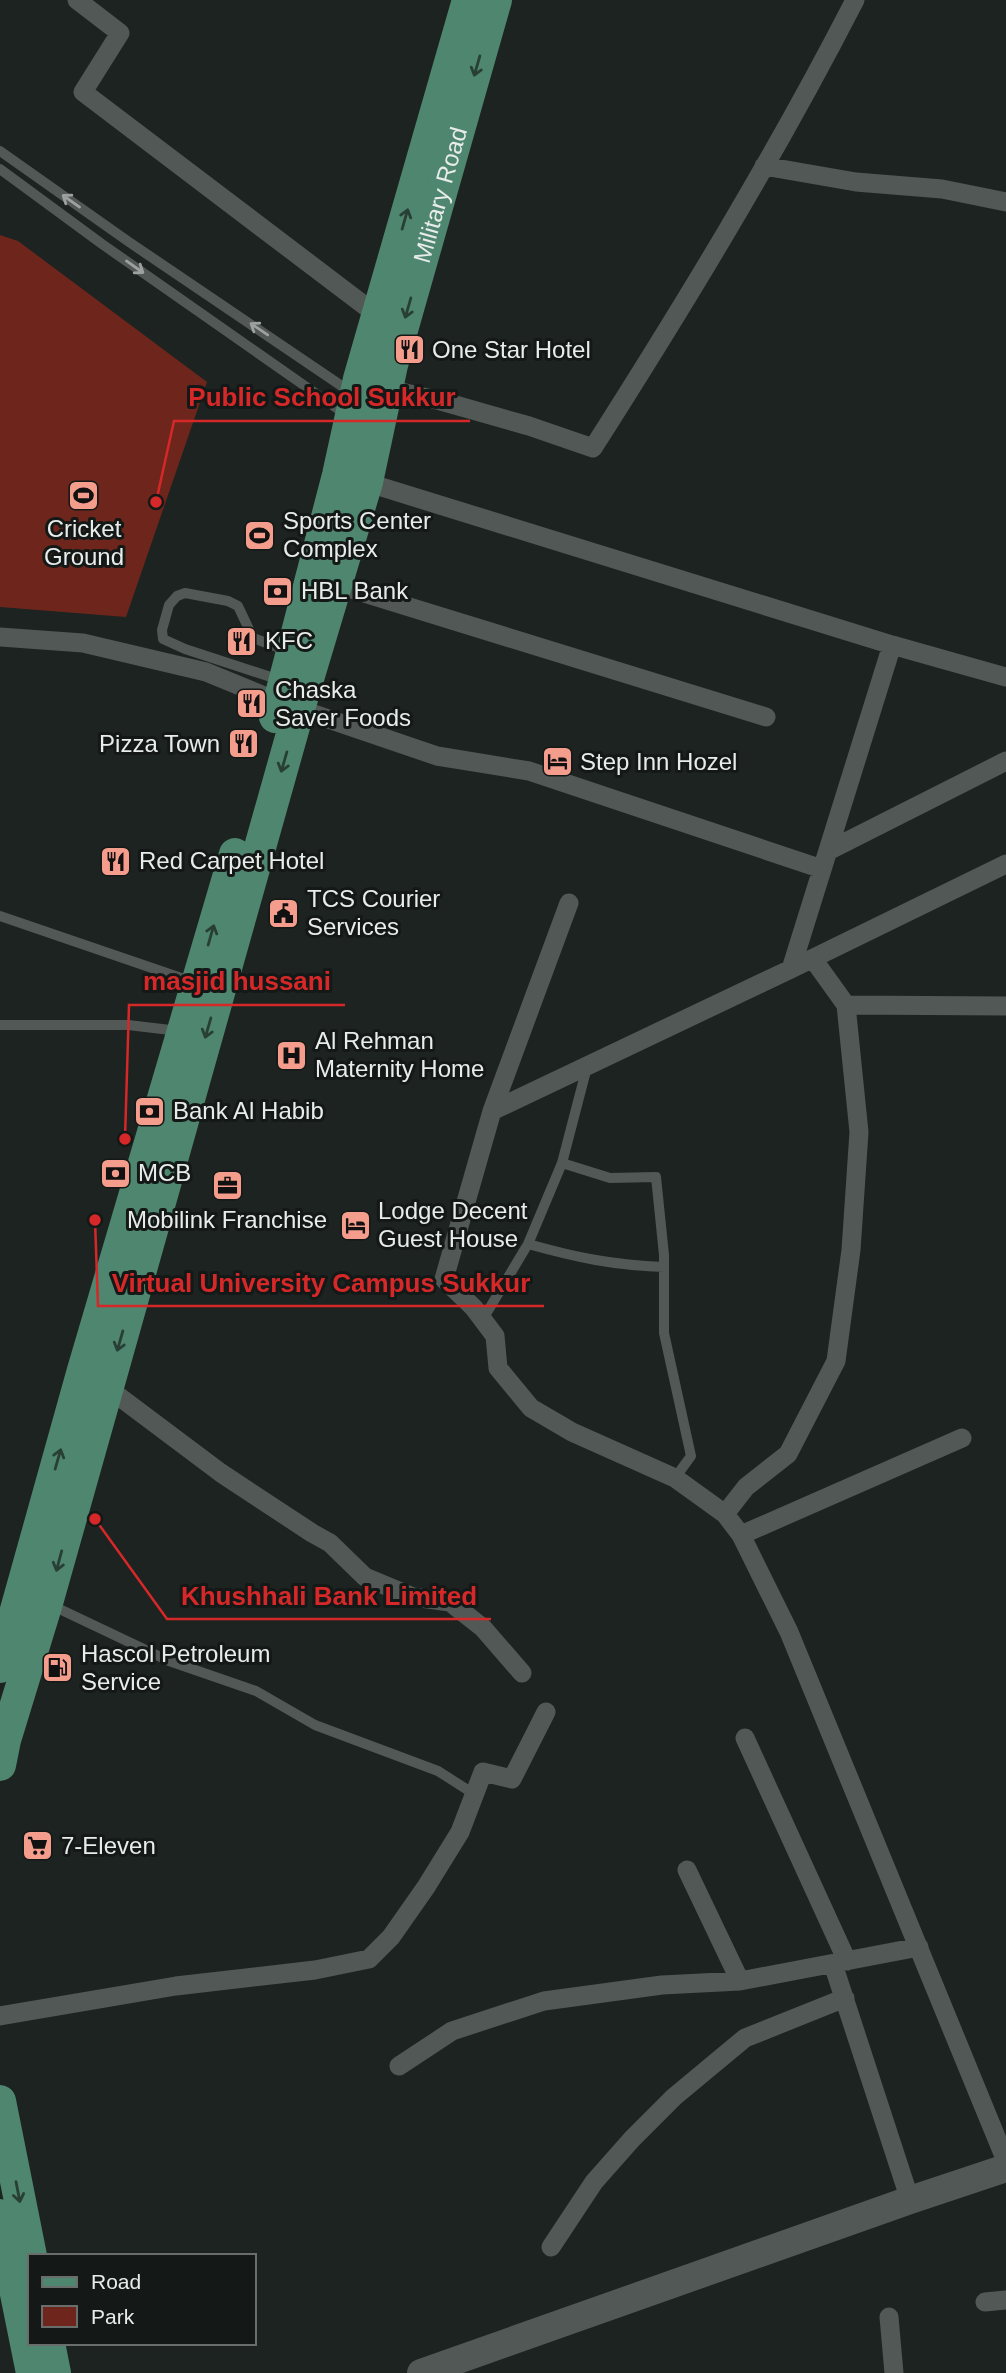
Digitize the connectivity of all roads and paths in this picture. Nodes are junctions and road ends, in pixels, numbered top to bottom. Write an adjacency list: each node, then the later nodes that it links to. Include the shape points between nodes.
1 (77, 0): 9 (street, via 120,33 83,92)
2 (468, 0): 9 (main road, Military Road, one-way to 2)
3 (496, 0): 12 (main road, Military Road, one-way to 12)
4 (855, 0): 6 (street)
5 (0, 151): 10 (lane, one-way to 5)
6 (764, 166): 8 (street); 12 (street, via 593,448 441,401)
7 (0, 169): 11 (lane, one-way to 11)
8 (1006, 202)
9 (377, 315): 12 (main road, Military Road)
10 (282, 345): 11 (lane); 12 (lane)
11 (272, 363): 12 (lane)
12 (363, 395): 13 (main road); 13 (main road)
13 (352, 479): 14 (main road); 16 (street); 18 (main road)
14 (338, 586): 18 (main road); 19 (street)
15 (0, 637): 18 (street, via 83,643)
16 (892, 645): 17 (street); 21 (street)
17 (1006, 677)
18 (289, 686): 18 (lane, via 253,638 238,606 185,593 169,605 163,639); 21 (street, via 436,756 529,771); 27 (main road, one-way to 18); 38 (main road, one-way to 38)
19 (766, 716)
20 (1006, 761): 21 (street)
21 (825, 860): 26 (street)
22 (1006, 864): 25 (street)
23 (569, 903): 33 (street)
24 (0, 916): 27 (lane)
25 (813, 959): 26 (street); 28 (street)
26 (791, 970): 32 (street)
27 (197, 984): 31 (main road)
28 (846, 1005): 29 (street); 41 (street, via 859,1132 851,1250 836,1361 788,1454 746,1487)
29 (1006, 1006)
30 (0, 1025): 31 (lane, via 128,1026)
31 (183, 1032): 38 (main road)
32 (587, 1066): 33 (street); 34 (lane)
33 (492, 1111): 37 (street, via 444,1279)
34 (562, 1163): 35 (lane); 36 (lane, via 610,1178 656,1177)
35 (528, 1244): 36 (lane, via 618,1265); 37 (lane)
36 (664, 1266): 40 (lane, via 664,1333 691,1456)
37 (483, 1320): 40 (street, via 495,1336 498,1368 531,1408 572,1432)
38 (95, 1379): 43 (main road, one-way to 43); 44 (main road, one-way to 38); 45 (street, via 221,1474 330,1543 365,1577 413,1597 450,1602 483,1628)
39 (962, 1438): 42 (street)
40 (675, 1478): 41 (street)
41 (725, 1514): 42 (street)
42 (741, 1535): 51 (street, via 789,1632)
43 (47, 1603): 48 (main road); 49 (lane, via 169,1661 256,1691 315,1725 438,1771)
44 (0, 1667)
45 (523, 1673)
46 (546, 1712): 49 (street, via 512,1779 483,1772)
47 (745, 1738): 52 (street)
48 (0, 1765)
49 (474, 1794): 55 (street, via 460,1832 426,1887 391,1937 369,1959)
50 (687, 1870): 53 (street)
51 (919, 1947): 52 (street); 58 (street)
52 (840, 1962): 53 (street); 54 (street)
53 (740, 1981): 56 (street, via 662,1985 544,2001 452,2031)
54 (845, 1998): 60 (street); 62 (street, via 745,2038 674,2097 594,2182)
55 (0, 2016)
56 (399, 2066)
57 (0, 2101): 63 (main road, one-way to 63)
58 (1006, 2161)
59 (1006, 2168): 60 (main road)
60 (910, 2200): 70 (main road)
61 (0, 2216): 68 (main road)
62 (551, 2246)
63 (31, 2254)
64 (1006, 2300): 65 (street)
65 (985, 2302)
66 (889, 2317): 71 (street)
67 (49, 2345): 69 (main road)
68 (32, 2373)
69 (55, 2373)
70 (421, 2373)
71 (894, 2373)

